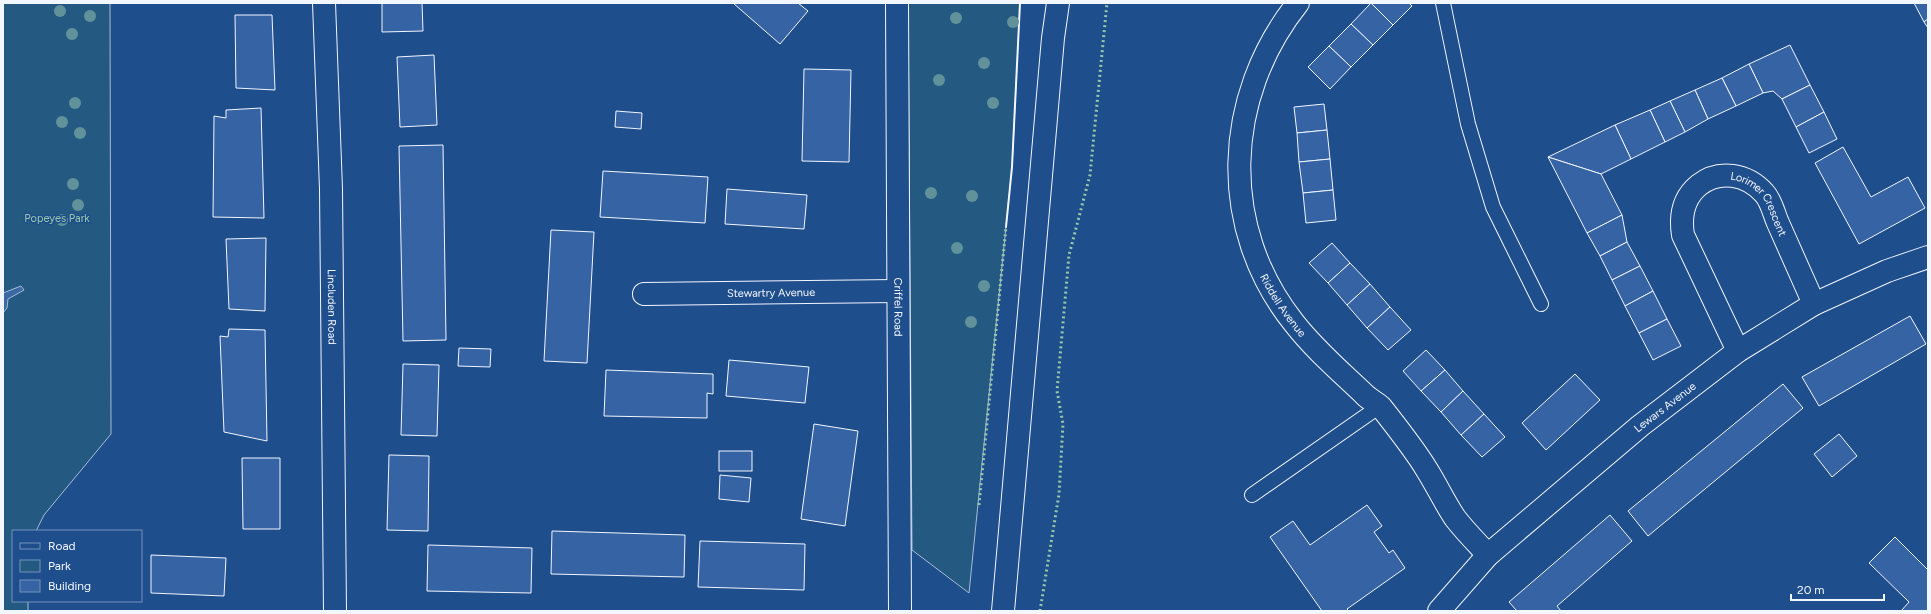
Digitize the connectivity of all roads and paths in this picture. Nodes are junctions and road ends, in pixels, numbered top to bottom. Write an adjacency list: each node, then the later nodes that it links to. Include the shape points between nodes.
1 (324, 3): 17 (main road, Lincluden Road, via 331,189)
2 (897, 3): 9 (main road, Criffel Road)
3 (1053, 3): 7 (main road)
4 (1058, 3): 7 (main road)
5 (1298, 3): 14 (main road, Riddell Avenue, via 1277,32 1262,59 1251,87 1243,117 1239,148 1242,209 1261,269 1276,298 1294,324 1368,398)
6 (1443, 3): 11 (lane, via 1468,124 1493,207)
7 (1053, 38): 19 (main road)
8 (1928, 257): 12 (main road, Lewars Avenue, via 1887,271)
9 (898, 291): 10 (main road, Stewartry Avenue); 18 (main road, Criffel Road)
10 (644, 294)
11 (1541, 304)
12 (1814, 304): 13 (main road, Lewars Avenue); 13 (main road, Lorimer Crescent, via 1766,194 1746,179 1735,175 1722,175 1704,182 1689,195 1683,208 1683,235)
13 (1738, 351): 16 (main road, Lewars Avenue, via 1640,426)
14 (1380, 406): 15 (lane); 16 (main road, Riddell Avenue, via 1426,468 1456,519)
15 (1252, 495)
16 (1488, 555): 20 (main road, Lewars Avenue)
17 (335, 611)
18 (900, 611)
19 (1003, 611)
20 (1439, 611)

